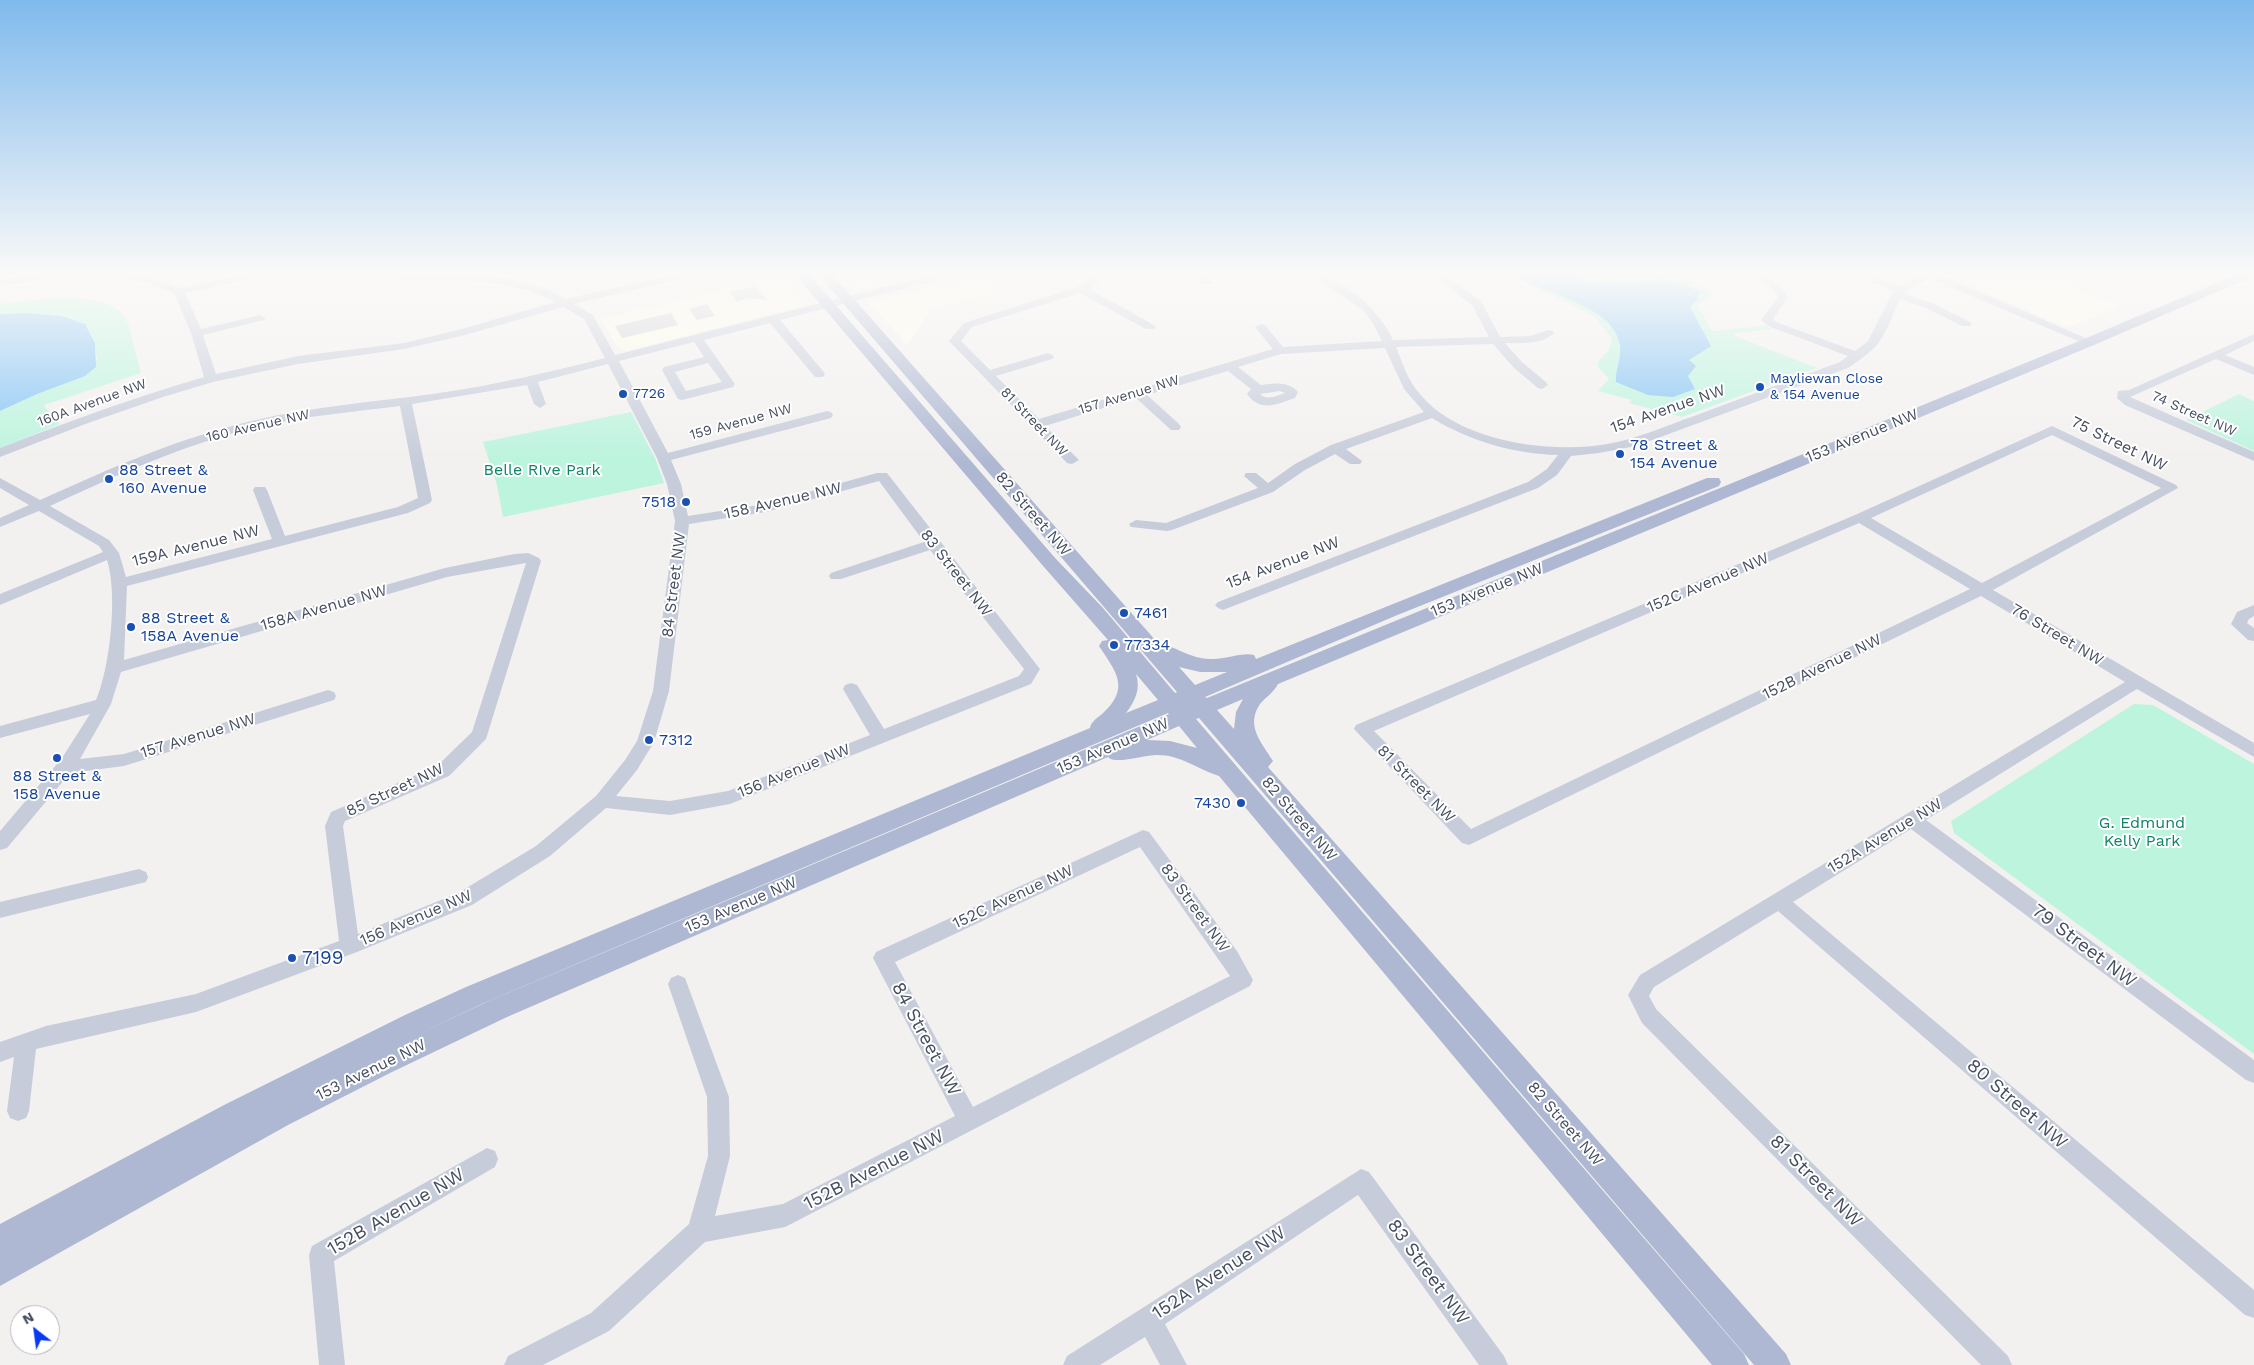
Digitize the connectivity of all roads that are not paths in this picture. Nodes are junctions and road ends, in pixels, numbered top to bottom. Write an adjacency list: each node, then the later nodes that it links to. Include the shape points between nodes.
1 (198, 337): 33 (street)
2 (445, 337): 33 (street, 160A Avenue NW, via 404,346 298,360)
3 (600, 337): 28 (street, 84 Street NW)
4 (702, 337): 19 (street, 160 Avenue NW)
5 (787, 337): 31 (street)
6 (854, 337): 67 (main road, 82 Street NW)
7 (880, 337): 76 (main road, 82 Street NW)
8 (958, 337): 32 (street, 81 Street NW, via 955,341)
9 (1269, 337): 23 (street)
10 (1384, 337): 22 (street)
11 (1495, 337): 20 (street)
12 (1538, 337): 20 (street, 157 Avenue NW)
13 (1807, 337): 25 (street)
14 (1877, 337): 25 (street, 154 Avenue NW)
15 (2071, 337): 74 (main road, 153 Avenue NW)
16 (2075, 337): 21 (street)
17 (2101, 337): 21 (main road, 153 Avenue NW)
18 (2254, 337): 24 (street)
19 (697, 338): 27 (street); 28 (street, 160 Avenue NW)
20 (1497, 341): 22 (street, 157 Avenue NW); 35 (street)
21 (2089, 342): 79 (main road, 153 Avenue NW)
22 (1388, 344): 23 (street, 157 Avenue NW); 40 (street, via 1408,387)
23 (1280, 351): 29 (street, 157 Avenue NW)
24 (2216, 355): 30 (street); 48 (street, 74 Street NW, via 2132,393 2122,394 2123,398)
25 (1859, 356): 46 (street, 154 Avenue NW, via 1844,365 1631,443 1600,450)
26 (1048, 357): 32 (street)
27 (712, 358): 27 (street, via 729,384 682,396 668,370)
28 (613, 360): 34 (street, 160 Avenue NW); 49 (street, 84 Street NW)
29 (1228, 365): 36 (street); 37 (street, 157 Avenue NW)
30 (2254, 371)
31 (818, 374)
32 (988, 374): 42 (street, 81 Street NW)
33 (211, 379): 47 (street, 160A Avenue NW, via 84,420)
34 (531, 380): 38 (street, 160 Avenue NW, via 463,394); 39 (street)
35 (1542, 385)
36 (1258, 389)
37 (1138, 393): 42 (street, 157 Avenue NW); 43 (street)
38 (405, 401): 58 (street, 160 Avenue NW, via 343,408 252,425 140,462); 63 (street, 159A Avenue NW, via 425,500 403,510)
39 (540, 404)
40 (1433, 413): 45 (street); 46 (street, via 1451,424 1493,440)
41 (827, 415): 49 (street, 159 Avenue NW)
42 (1037, 424): 50 (street, 81 Street NW)
43 (1175, 427)
44 (2052, 430): 55 (street, 75 Street NW); 59 (street, 152C Avenue NW)
45 (1336, 448): 51 (street); 56 (street)
46 (1567, 452): 72 (street, 154 Avenue NW, via 1552,472 1533,485)
47 (0, 453)
48 (2254, 457)
49 (664, 458): 60 (street, 84 Street NW)
50 (1072, 460)
51 (1356, 461)
52 (882, 476): 60 (street, 158 Avenue NW, via 766,508); 64 (street, 83 Street NW)
53 (1251, 476): 56 (street)
54 (0, 482): 58 (street)
55 (2171, 488): 70 (street, 152B Avenue NW)
56 (1268, 489): 62 (street, via 1167,526)
57 (260, 490): 63 (street, 159A Avenue NW)
58 (41, 505): 61 (street, 160 Avenue NW); 65 (street, via 94,536)
59 (1860, 518): 70 (street, 76 Street NW); 85 (street, 152C Avenue NW)
60 (682, 521): 92 (street, 84 Street NW, via 661,691 645,742)
61 (0, 523)
62 (1136, 524)
63 (280, 543): 69 (street, 159A Avenue NW)
64 (933, 544): 68 (street); 78 (street, 83 Street NW)
65 (112, 553): 69 (street); 71 (street, 159A Avenue NW)
66 (534, 561): 77 (street, 158A Avenue NW, via 514,559 445,573); 102 (street, 85 Street NW, via 480,735 443,771 337,817 334,826)
67 (1050, 563): 84 (main road, 82 Street NW); 88 (main road, via 1072,601 1122,661 1128,676 1127,698 1112,717)
68 (836, 576)
69 (120, 584): 77 (street)
70 (1981, 590): 80 (street, 76 Street NW); 96 (street, 152B Avenue NW)
71 (0, 600)
72 (1223, 605)
73 (2254, 610): 75 (street, via 2242,616 2239,624)
74 (1388, 612): 76 (main road, via 1331,627 1239,663 1219,666 1178,660); 84 (main road, 153 Avenue NW)
75 (2254, 636)
76 (1145, 643): 84 (main road, 82 Street NW)
77 (114, 668): 83 (street)
78 (1032, 669): 87 (street, 156 Avenue NW, via 1025,680)
79 (1289, 671): 84 (main road, 153 Avenue NW); 99 (main road, via 1268,683 1249,702 1245,712 1245,734 1252,749 1334,845)
80 (2137, 682): 89 (street, 76 Street NW); 94 (street, 152A Avenue NW)
81 (851, 689): 87 (street)
82 (328, 696): 90 (street, 157 Avenue NW, via 124,760)
83 (103, 704): 86 (street); 90 (street)
84 (1186, 705): 88 (main road, 153 Avenue NW); 91 (main road, 82 Street NW); 93 (main road, 153 Avenue NW); 99 (main road, 82 Street NW)
85 (1362, 729): 96 (street, 81 Street NW)
86 (0, 732)
87 (880, 736): 92 (street, 156 Avenue NW, via 730,797 670,808)
88 (1074, 742): 115 (main road, 153 Avenue NW, via 415,1022 284,1086)
89 (2254, 751)
90 (66, 767): 97 (street)
91 (1231, 775): 93 (main road, via 1204,759 1171,747 1132,750 994,803); 124 (main road, 82 Street NW)
92 (602, 801): 102 (street, 156 Avenue NW, via 543,851 465,900)
93 (949, 816): 116 (main road, 153 Avenue NW, via 498,1009 381,1064 270,1120)
94 (1913, 820): 100 (street, 152A Avenue NW); 109 (street, 79 Street NW)
95 (1143, 837): 103 (street, 152C Avenue NW); 104 (street, 83 Street NW, via 1230,957)
96 (1470, 838)
97 (0, 843)
98 (139, 877): 101 (street)
99 (1353, 881): 125 (main road, 82 Street NW)
100 (1780, 901): 106 (street, 152A Avenue NW, via 1647,981); 117 (street, 80 Street NW)
101 (0, 910)
102 (350, 946): 107 (street, 156 Avenue NW, via 196,1003)
103 (883, 958): 111 (street, 84 Street NW)
104 (1243, 980): 111 (street, 152B Avenue NW)
105 (678, 984): 114 (street, via 718,1097 719,1156)
106 (1638, 995): 126 (street, 81 Street NW, via 1649,1016)
107 (26, 1042): 108 (street, 156 Avenue NW); 110 (street)
108 (0, 1052)
109 (2254, 1073)
110 (18, 1112)
111 (969, 1121): 114 (street, 152B Avenue NW, via 785,1215)
112 (487, 1159): 119 (street, 152B Avenue NW, via 321,1255)
113 (1361, 1180): 118 (street, 152A Avenue NW); 123 (street, 83 Street NW)
114 (699, 1232): 120 (street, via 600,1322)
115 (0, 1240)
116 (0, 1271)
117 (2254, 1306)
118 (1149, 1320): 121 (street, 152A Avenue NW); 122 (street)
119 (332, 1365)
120 (517, 1365)
121 (1076, 1365)
122 (1174, 1365)
123 (1496, 1365)
124 (1733, 1365)
125 (1775, 1365)
126 (1998, 1365)

